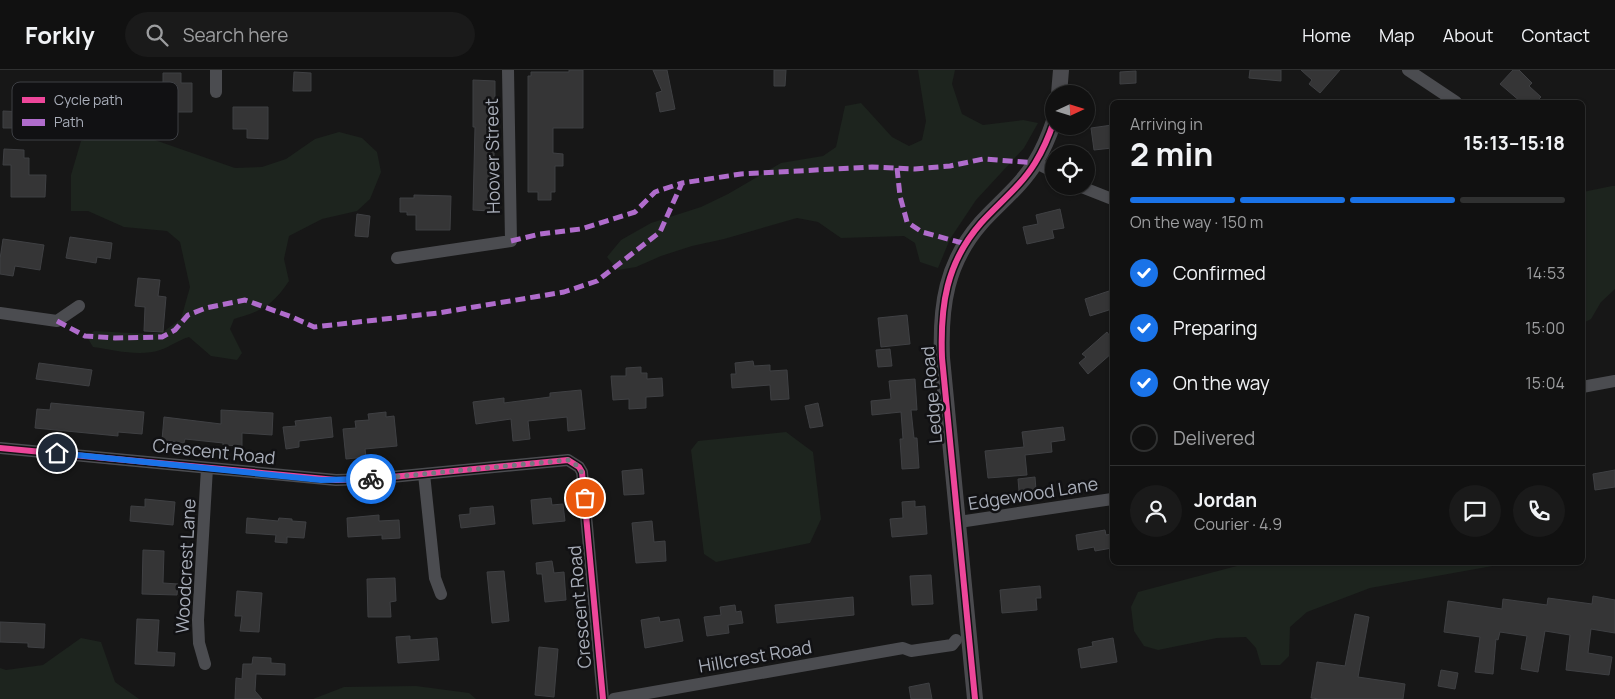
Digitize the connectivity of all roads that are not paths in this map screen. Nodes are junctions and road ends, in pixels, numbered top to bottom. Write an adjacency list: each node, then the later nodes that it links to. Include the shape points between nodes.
1 (216, 70): 6 (street)
2 (508, 70): 13 (street, Hoover Street, via 511,241)
3 (1061, 70): 5 (street)
4 (1408, 70): 7 (street)
5 (1060, 85)
6 (216, 92)
7 (1453, 100)
8 (1048, 135): 9 (street, Ledge Road)
9 (1036, 162): 10 (street); 22 (street, Ledge Road, via 966,244 952,272 944,300 942,358)
10 (1045, 167)
11 (1095, 192): 12 (street)
12 (1110, 198)
13 (397, 258)
14 (79, 306): 15 (street, via 56,321)
15 (0, 313)
16 (1615, 381): 17 (street)
17 (1585, 386)
18 (0, 448): 19 (street, Crescent Road)
19 (208, 468): 20 (street, Crescent Road, via 336,480); 25 (street, Woodcrest Lane, via 198,620 199,644)
20 (424, 474): 23 (street, via 435,578); 26 (street, Crescent Road, via 561,460 568,460 579,467 583,479)
21 (1110, 499): 22 (street, Edgewood Lane)
22 (958, 522): 24 (street, Ledge Road)
23 (441, 594)
24 (963, 639): 27 (street, Hillcrest Road, via 951,636 910,642 903,648); 28 (street, Ledge Road)
25 (205, 664)
26 (603, 699)
27 (614, 699)
28 (975, 699)

